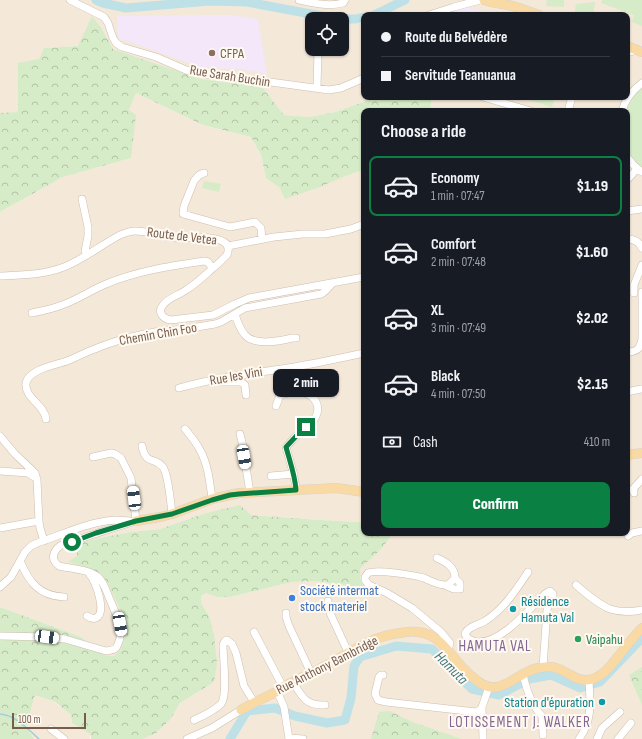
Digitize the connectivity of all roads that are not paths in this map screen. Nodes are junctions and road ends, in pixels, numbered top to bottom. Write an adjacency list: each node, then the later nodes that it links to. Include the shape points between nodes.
1 (70, 0): 11 (street, Rue Sarah Buchin, via 104,17 116,43 122,47 156,57 186,70)
2 (299, 0): 3 (street, via 324,5 337,5)
3 (345, 0)
4 (480, 0): 6 (street)
5 (484, 0): 7 (main road)
6 (438, 12)
7 (530, 12)
8 (318, 56): 11 (street)
9 (361, 79): 11 (street, Rue Sarah Buchin, via 341,88)
10 (642, 83): 12 (street)
11 (318, 88)
12 (630, 95)
13 (494, 100): 14 (street)
14 (521, 108)
15 (630, 160): 16 (street)
16 (640, 170): 18 (street)
17 (204, 173): 23 (street, via 196,177 183,214 230,227 255,222 261,228)
18 (630, 178)
19 (82, 199): 27 (street, via 88,227 85,251)
20 (642, 209): 21 (street)
21 (630, 211)
22 (361, 225): 23 (street, via 325,234)
23 (262, 239): 25 (street)
24 (630, 240): 26 (street, via 640,243)
25 (228, 246): 27 (street, Route de Vetea, via 226,242 217,238 170,237 132,231 120,235); 29 (street, Route de Vetea, via 227,255)
26 (642, 248)
27 (88, 254): 30 (street, Route de Vetea, via 64,267 41,273)
28 (642, 265): 34 (street)
29 (212, 268): 32 (street, Route de Vetea, via 187,290 163,304 161,310 164,318 171,320 213,315 250,298); 35 (street, via 204,261 151,271 106,284 63,305)
30 (0, 276)
31 (361, 278): 32 (street, Route de Vetea)
32 (334, 283): 36 (street, Chemin Chin Foo, via 321,294 246,308)
33 (642, 291): 34 (street); 38 (street, via 642,339 638,350)
34 (630, 294)
35 (32, 313)
36 (235, 314): 37 (street, via 246,336 251,339 267,342); 46 (street, Chemin Chin Foo, via 215,324 128,338 32,373 26,382 28,392 45,413)
37 (296, 338)
38 (630, 352)
39 (361, 355): 40 (street, Rue les Vini)
40 (210, 381): 41 (street, Rue les Vini); 44 (street, via 241,382 245,385)
41 (179, 388)
42 (640, 389): 43 (street)
43 (630, 391)
44 (246, 395)
45 (276, 406): 55 (street, via 280,395 297,392 312,397 318,408 318,414 311,424 302,426 286,447)
46 (46, 419)
47 (185, 429): 63 (street, via 201,452)
48 (240, 434): 61 (street)
49 (0, 436): 58 (street, via 35,473)
50 (142, 446): 64 (street, via 146,457 159,464 165,471)
51 (642, 453): 52 (main road)
52 (630, 455)
53 (93, 457): 66 (street, via 111,453 121,458 131,478)
54 (0, 471): 58 (street, via 28,473)
55 (294, 474): 56 (street); 59 (street)
56 (271, 476)
57 (642, 479): 62 (street, via 633,489)
58 (37, 481): 65 (street)
59 (296, 490): 60 (main road, via 337,488); 61 (main road)
60 (361, 492)
61 (250, 493): 63 (main road)
62 (634, 493)
63 (212, 500): 64 (main road)
64 (172, 514): 66 (main road)
65 (39, 521): 67 (street); 70 (street)
66 (136, 521): 70 (street, via 114,520 92,524); 73 (street, via 96,533 56,550 53,558 59,566)
67 (0, 528)
68 (642, 531): 69 (street)
69 (630, 534)
70 (44, 541): 72 (street, via 31,546)
71 (437, 558): 85 (street, via 454,570 460,588 457,590 410,575 374,571 366,574 365,578 368,585 412,608 432,624 450,643)
72 (20, 561): 76 (street, via 11,577); 77 (street, via 39,590)
73 (87, 572): 81 (street, via 95,580 101,606 99,616 92,619); 84 (street, via 99,578 120,624 120,641 115,649 106,651 65,639)
74 (528, 572): 87 (street, via 502,607 485,621 466,630 465,634 466,638 475,642 492,640 510,628 550,591 553,596 547,610)
75 (576, 585): 79 (street, via 609,609)
76 (0, 587)
77 (64, 597)
78 (328, 601): 86 (street, via 330,613)
79 (642, 610)
80 (286, 612): 88 (street)
81 (87, 616)
82 (642, 628): 92 (main road, via 602,675)
83 (254, 632): 93 (street)
84 (0, 636)
85 (448, 650): 86 (main road, Rue Anthony Bambridge, via 434,637 417,632 390,634); 94 (main road, Rue Anthony Bambridge, via 463,669 484,685)
86 (348, 652): 88 (main road, Rue Anthony Bambridge)
87 (543, 667): 90 (main road, via 534,669); 92 (main road, via 555,668)
88 (311, 673): 91 (main road, Rue Anthony Bambridge)
89 (383, 675): 97 (street, via 379,677 375,694 378,700 471,712 476,712)
90 (524, 678): 94 (main road); 103 (street, via 542,716)
91 (293, 682): 93 (main road, Rue Anthony Bambridge); 96 (street, via 305,699 312,704)
92 (589, 684): 109 (street, via 591,706 587,726)
93 (280, 689): 95 (main road, Rue Anthony Bambridge); 106 (street)
94 (487, 691): 97 (street)
95 (254, 702): 98 (main road, Rue Anthony Bambridge); 100 (street, via 244,686 236,653 227,640 223,645 224,699 221,704)
96 (325, 705)
97 (482, 707): 108 (street)
98 (241, 710): 105 (street, Rue Anthony Bambridge, via 212,728)
99 (620, 712): 110 (street, via 602,728)
100 (194, 720)
101 (631, 723): 111 (street)
102 (51, 729): 104 (street)
103 (543, 735)
104 (64, 739)
105 (187, 739)
106 (289, 739): 107 (street)
107 (303, 739)
108 (483, 739)
109 (579, 739)
110 (597, 739)
111 (618, 739)

